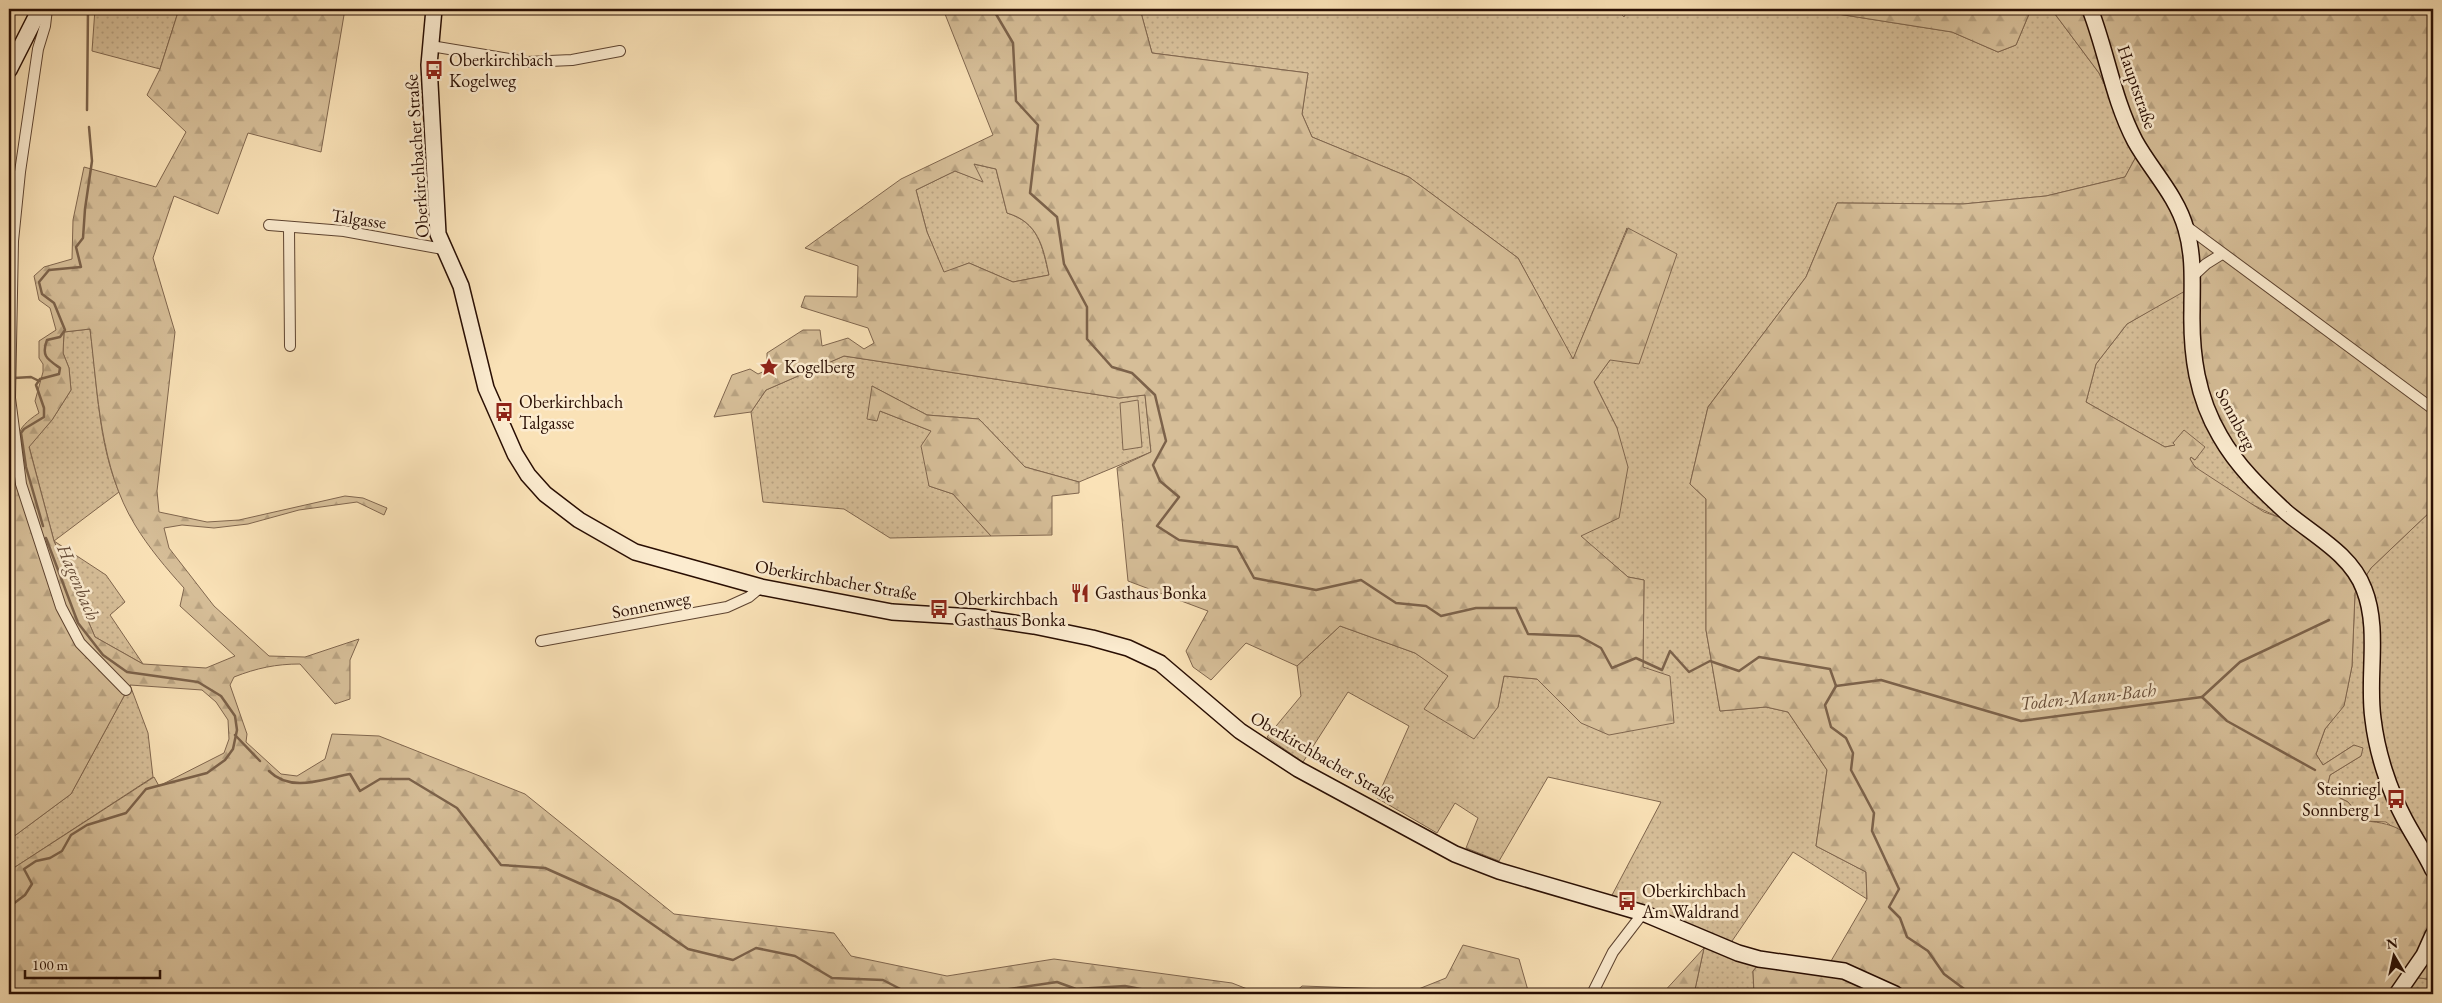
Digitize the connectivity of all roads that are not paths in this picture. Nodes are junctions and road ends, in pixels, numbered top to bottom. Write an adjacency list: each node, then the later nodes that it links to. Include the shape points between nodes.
1 (40, 9): 7 (street)
2 (47, 9): 14 (street, via 20,172 13,241)
3 (434, 9): 5 (street, Oberkirchbacher Straße)
4 (2090, 9): 9 (street, Hauptstraße, via 2117,98 2136,142)
5 (431, 46): 6 (street, via 527,62 572,60); 11 (street, Oberkirchbacher Straße, via 434,186 438,234)
6 (620, 51)
7 (9, 70)
8 (269, 225): 10 (street, Talgasse)
9 (2186, 226): 12 (street); 13 (street, Sonnberg)
10 (289, 228): 11 (street, Talgasse, via 344,231); 15 (street)
11 (443, 249): 17 (street, Oberkirchbacher Straße, via 461,286 486,388 519,462 545,494 579,520 635,552)
12 (2222, 254): 13 (street); 16 (street)
13 (2193, 276): 20 (street, Sonnberg, via 2193,349 2197,382 2205,408 2220,436 2236,462 2255,483 2340,555 2355,571 2365,590 2371,623 2373,719 2380,753 2398,807)
14 (10, 341): 19 (street, via 10,398 21,484 61,606 80,643)
15 (290, 346)
16 (2433, 409)
17 (761, 587): 18 (street, Sonnenweg, via 727,607); 21 (street, Oberkirchbacher Straße, via 892,612 974,617 1028,625 1128,648 1169,670 1234,727 1291,764 1455,854 1499,871)
18 (541, 641)
19 (126, 690)
20 (2433, 870)
21 (1644, 913): 23 (street, via 1614,952); 24 (street, Oberkirchbacher Straße, via 1738,953 1844,971)
22 (2433, 935): 25 (street, via 2424,955)
23 (1592, 994)
24 (1895, 994)
25 (2397, 994)

